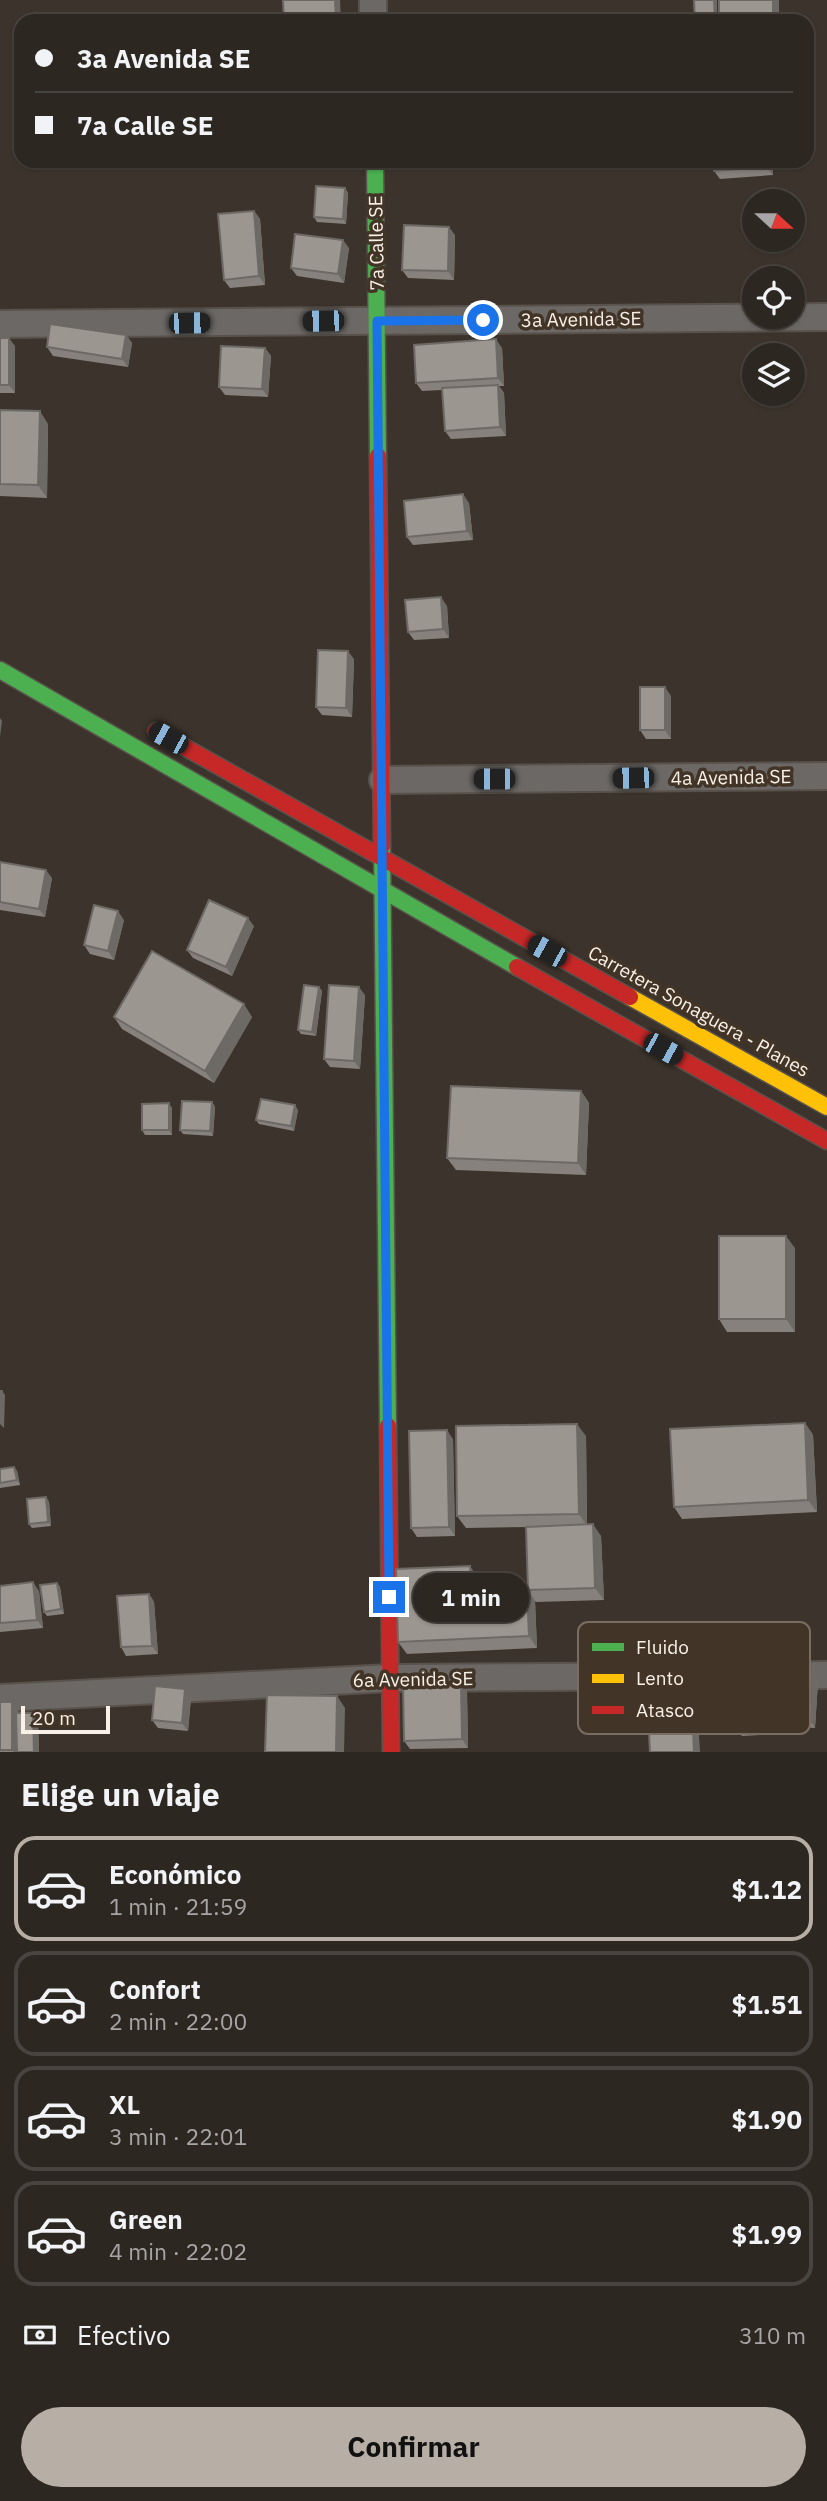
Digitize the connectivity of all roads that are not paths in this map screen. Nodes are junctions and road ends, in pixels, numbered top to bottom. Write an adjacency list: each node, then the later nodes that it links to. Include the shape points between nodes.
1 (375, 168): 3 (main road, 7a Calle SE)
2 (827, 317): 3 (street, 3a Avenida SE)
3 (377, 321): 4 (street, 3a Avenida SE); 8 (main road, 7a Calle SE)
4 (0, 324)
5 (0, 670): 10 (main road)
6 (144, 725): 9 (main road, Carretera Sonaguera - Planes)
7 (827, 776): 8 (street, 4a Avenida SE)
8 (383, 780): 9 (main road, 7a Calle SE)
9 (384, 859): 10 (main road, 7a Calle SE); 11 (main road, Carretera Sonaguera - Planes)
10 (382, 891): 12 (main road); 14 (main road, 7a Calle SE)
11 (827, 1107)
12 (827, 1141)
13 (578, 1677): 14 (street, 6a Avenida SE)
14 (390, 1678): 15 (street, 6a Avenida SE); 16 (main road, 7a Calle SE)
15 (0, 1699)
16 (391, 1752)

